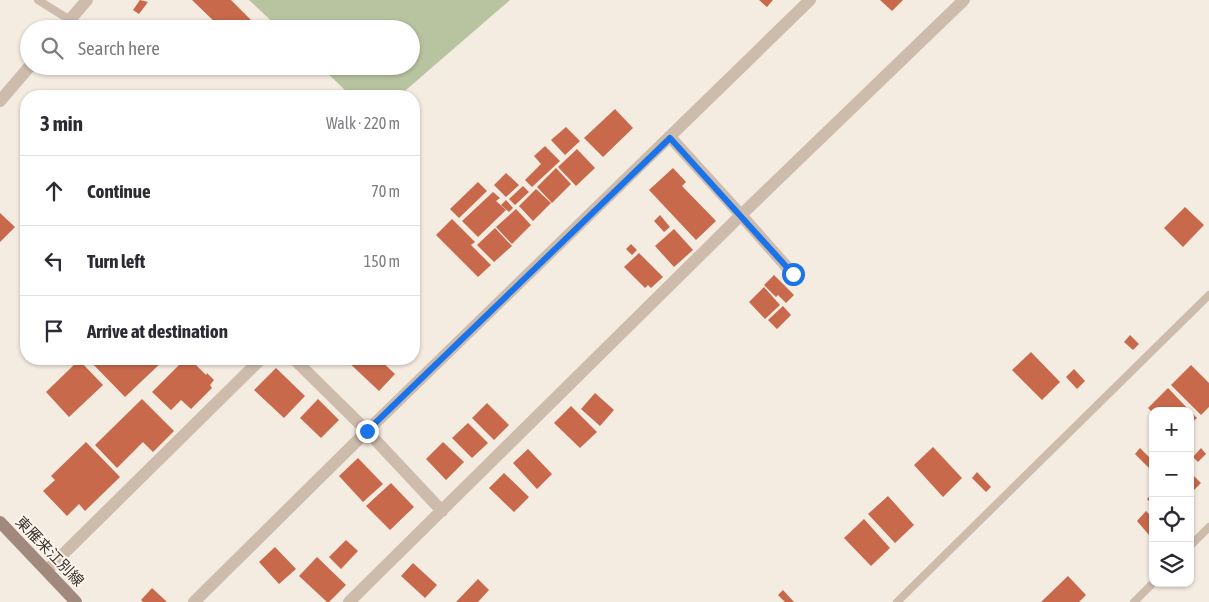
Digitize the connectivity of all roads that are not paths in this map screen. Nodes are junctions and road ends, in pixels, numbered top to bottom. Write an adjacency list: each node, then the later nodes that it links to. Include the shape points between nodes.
1 (38, 0): 5 (lane)
2 (87, 0): 6 (street)
3 (810, 0): 9 (street)
4 (964, 0): 10 (street)
5 (61, 20)
6 (70, 20)
7 (22, 75): 8 (street)
8 (0, 101)
9 (670, 138): 10 (street); 15 (street)
10 (741, 216): 11 (street); 16 (street)
11 (793, 274)
12 (1209, 295): 25 (lane)
13 (256, 365): 20 (street)
14 (300, 365): 15 (street)
15 (367, 431): 16 (street); 23 (street)
16 (442, 511): 24 (street)
17 (0, 522): 20 (main road, 東雁来江別線)
18 (1209, 527): 19 (lane)
19 (1194, 542)
20 (46, 570): 22 (main road, 東雁来江別線)
21 (1149, 587): 26 (lane)
22 (76, 602)
23 (194, 602)
24 (349, 602)
25 (897, 602)
26 (1134, 602)

